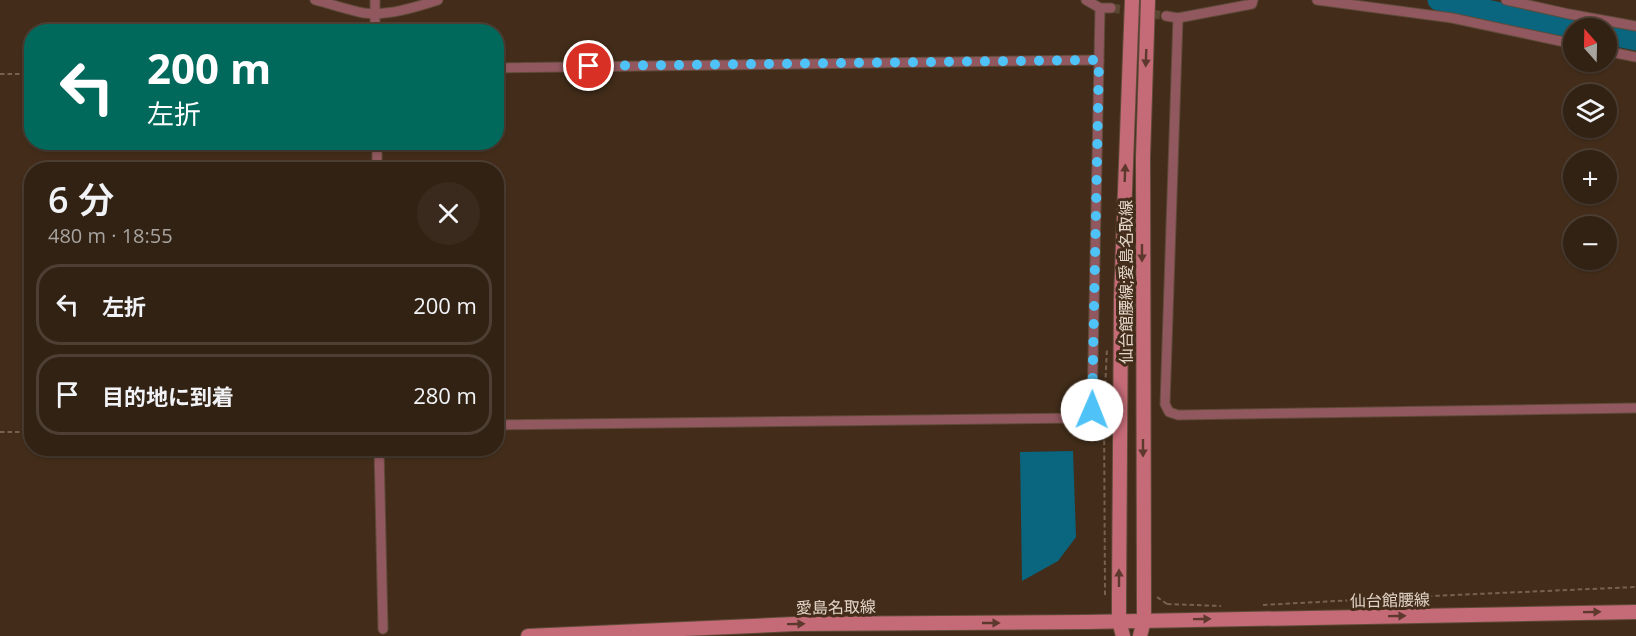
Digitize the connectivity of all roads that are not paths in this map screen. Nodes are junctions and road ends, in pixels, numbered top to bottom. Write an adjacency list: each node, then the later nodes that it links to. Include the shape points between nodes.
1 (315, 0): 9 (street, via 364,12)
2 (438, 0): 9 (street, via 410,9)
3 (1086, 0): 10 (street)
4 (1132, 0): 26 (main road, 仙台館腰線;愛島名取線, one-way to 4, via 1121,299)
5 (1148, 0): 25 (main road, 仙台館腰線;愛島名取線, one-way to 25, via 1143,169)
6 (1253, 0): 13 (street, via 1252,4)
7 (1317, 0): 16 (street, via 1452,18)
8 (1506, 0): 15 (street)
9 (374, 6): 14 (street)
10 (1100, 8): 11 (street); 19 (street)
11 (1111, 8)
12 (1166, 16): 13 (street)
13 (1178, 18): 21 (street, via 1165,404 1169,412 1178,416)
14 (375, 24)
15 (1636, 26)
16 (1563, 42)
17 (1617, 53): 18 (street)
18 (1636, 57)
19 (1099, 60): 20 (street); 22 (street, via 1092,410 1079,418)
20 (504, 68)
21 (1636, 408)
22 (504, 425)
23 (379, 456): 27 (street)
24 (1636, 612): 25 (main road, 仙台館腰線, one-way to 24)
25 (1144, 620): 26 (main road, 愛島名取線); 30 (main road, 仙台館腰線;愛島名取線)
26 (1119, 621): 28 (main road, 愛島名取線, one-way to 26, via 795,624); 29 (main road, 仙台館腰線;愛島名取線)
27 (383, 629)
28 (528, 636)
29 (1123, 636)
30 (1140, 636)

